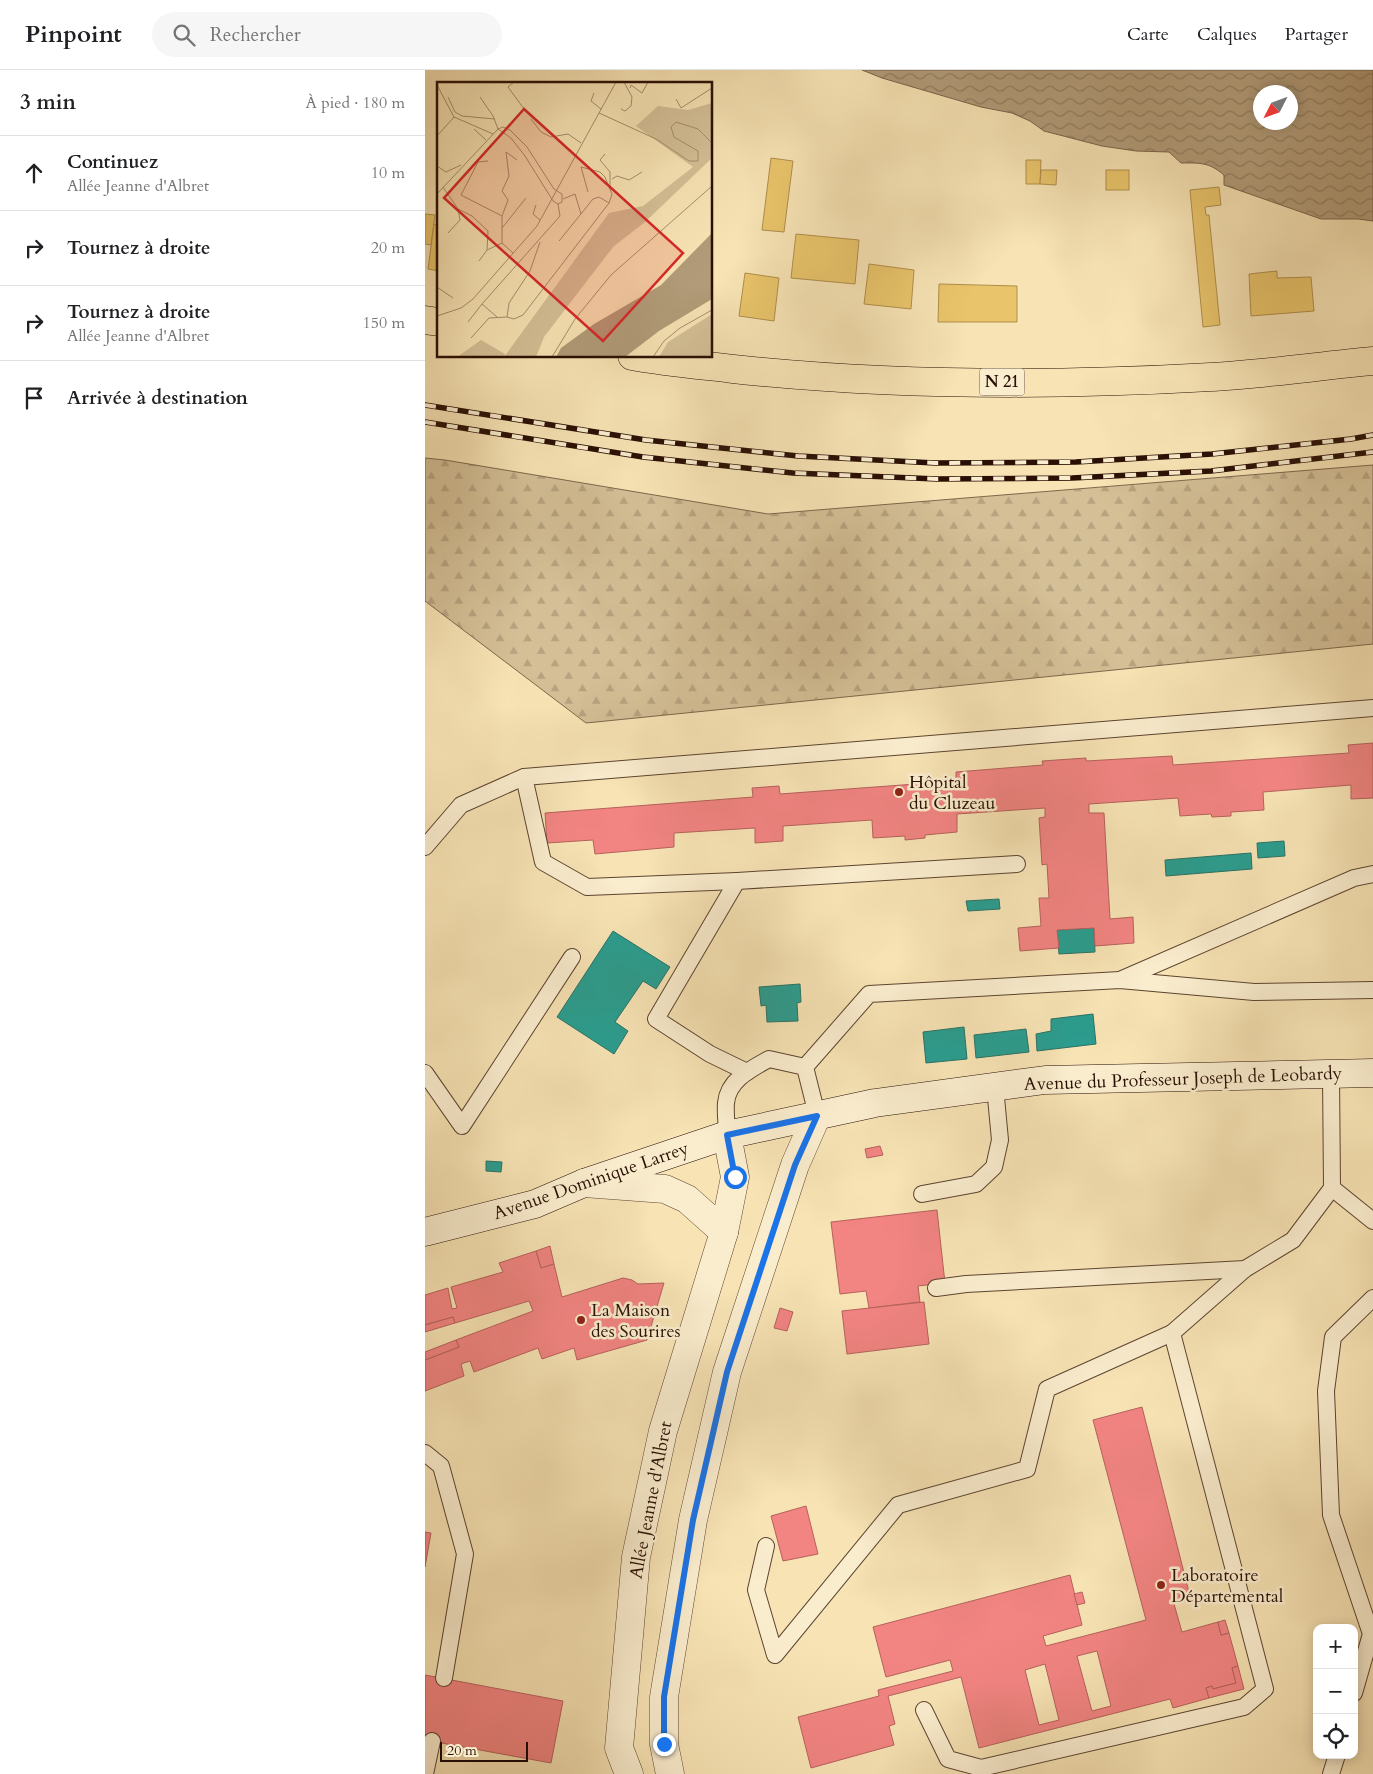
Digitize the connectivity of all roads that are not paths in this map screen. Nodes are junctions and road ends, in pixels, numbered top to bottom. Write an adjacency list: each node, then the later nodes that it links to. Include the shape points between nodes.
1 (642, 358): 2 (main road, N 21, via 797,376 941,383 1213,377)
2 (1373, 361)
3 (1373, 708): 4 (lane)
4 (524, 777): 5 (lane, via 461,805); 8 (lane, via 543,862 587,887)
5 (425, 847)
6 (1017, 864): 8 (lane)
7 (1373, 874): 10 (lane, via 1353,878)
8 (737, 881): 13 (lane, via 656,1019 710,1054)
9 (572, 957): 14 (lane, via 462,1126)
10 (1120, 980): 11 (lane, via 1254,992); 12 (lane, via 869,994)
11 (1373, 990)
12 (805, 1067): 13 (lane, via 769,1059); 18 (lane)
13 (747, 1072): 19 (lane, via 734,1083 726,1100)
14 (425, 1073)
15 (1373, 1073): 16 (street, Avenue du Professeur Joseph de Leobardy)
16 (1331, 1074): 17 (street, Avenue du Professeur Joseph de Leobardy, via 1045,1080); 21 (lane)
17 (995, 1087): 18 (street, Avenue du Professeur Joseph de Leobardy, via 875,1103); 22 (lane, via 1000,1140 994,1167 976,1184)
18 (817, 1116): 19 (street, Avenue du Professeur Joseph de Leobardy); 40 (street, via 795,1165 727,1372 693,1520 664,1697 664,1744)
19 (727, 1135): 20 (street, Avenue Dominique Larrey); 25 (street, Allée Jeanne d'Albret, via 735,1177)
20 (585, 1183): 24 (street, Avenue Dominique Larrey, via 535,1204); 25 (street, via 665,1189 687,1199)
21 (1333, 1188): 23 (lane); 26 (lane, via 1293,1240)
22 (922, 1194)
23 (1373, 1221)
24 (425, 1232)
25 (724, 1232): 39 (street, Allée Jeanne d'Albret, via 663,1431 636,1557 619,1748)
26 (1245, 1269): 27 (lane); 29 (lane)
27 (936, 1288)
28 (1373, 1298): 32 (lane, via 1333,1337 1326,1391 1331,1515)
29 (1173, 1333): 31 (lane, via 1047,1389 1027,1469 898,1505 775,1655 756,1590); 35 (lane, via 1265,1689 1244,1707 981,1768 947,1760)
30 (425, 1452): 33 (lane, via 441,1466 465,1554)
31 (766, 1546)
32 (1372, 1633): 34 (lane)
33 (443, 1678)
34 (1358, 1680)
35 (924, 1710)
36 (432, 1741): 38 (lane)
37 (1336, 1759): 41 (lane)
38 (425, 1774)
39 (629, 1774)
40 (670, 1774)
41 (1331, 1774)

